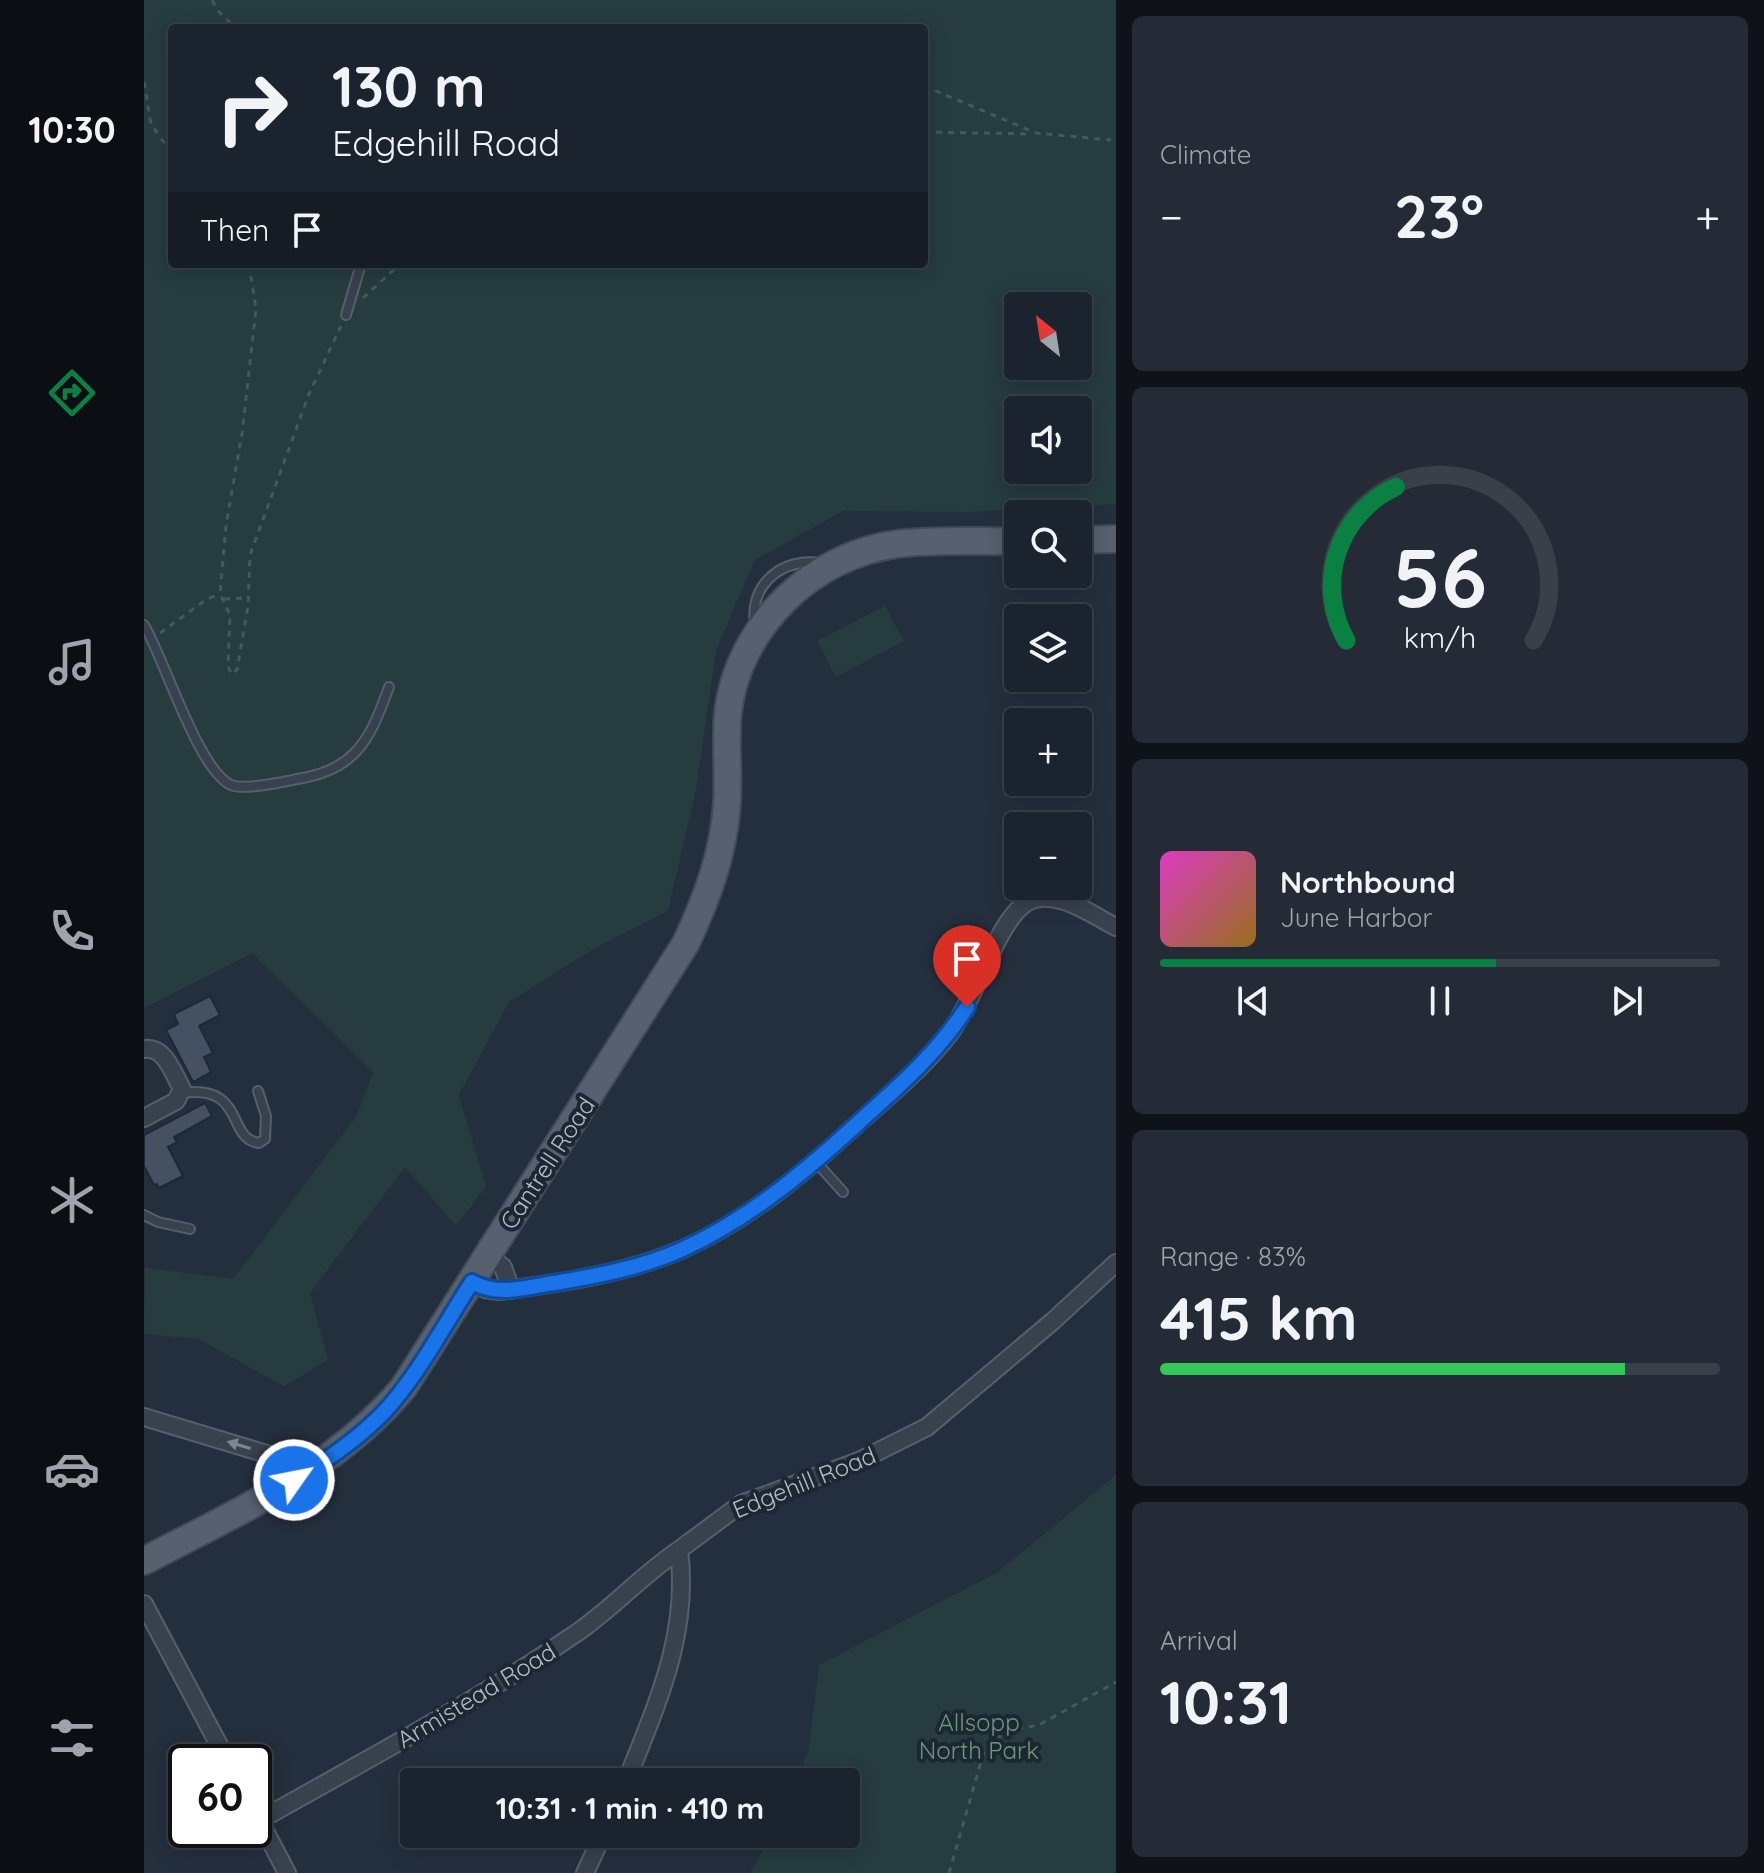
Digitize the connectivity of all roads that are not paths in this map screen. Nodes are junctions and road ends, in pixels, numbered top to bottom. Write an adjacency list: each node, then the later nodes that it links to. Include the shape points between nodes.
1 (360, 268): 2 (lane)
2 (346, 315)
3 (1116, 539): 4 (main road)
4 (1092, 540)
5 (1004, 541): 17 (main road, Cantrell Road, via 895,544 854,555 793,591 757,633 728,711 727,805 703,907 666,976)
6 (144, 625): 7 (lane, via 212,766 231,785 250,788 337,768 361,748)
7 (389, 687)
8 (1116, 927): 13 (street, via 1057,899 1037,898 1020,907 951,1032)
9 (144, 1049): 11 (street, via 162,1053)
10 (258, 1091): 11 (lane, via 267,1130 259,1143 247,1138 215,1094)
11 (182, 1093): 12 (street)
12 (144, 1118)
13 (816, 1162): 14 (lane); 20 (street, via 770,1197 681,1250 583,1278)
14 (843, 1192)
15 (144, 1215): 16 (lane)
16 (190, 1229)
17 (488, 1255): 19 (main road, Cantrell Road); 20 (street, via 503,1267)
18 (1116, 1263): 23 (street, Edgehill Road, via 927,1427 859,1461 741,1504)
19 (472, 1282): 20 (street, via 492,1291); 22 (main road, Cantrell Road, via 384,1411)
20 (511, 1290)
21 (144, 1417): 22 (street, one-way to 21)
22 (313, 1468): 24 (main road, Cantrell Road)
23 (679, 1550): 27 (street, via 683,1596 677,1637); 28 (street, Armistead Road, via 578,1632 469,1702)
24 (144, 1561)
25 (144, 1604): 26 (street)
26 (218, 1744)
27 (632, 1768)
28 (272, 1807)
29 (272, 1844): 31 (street)
30 (597, 1848): 32 (street)
31 (287, 1873)
32 (585, 1873)

